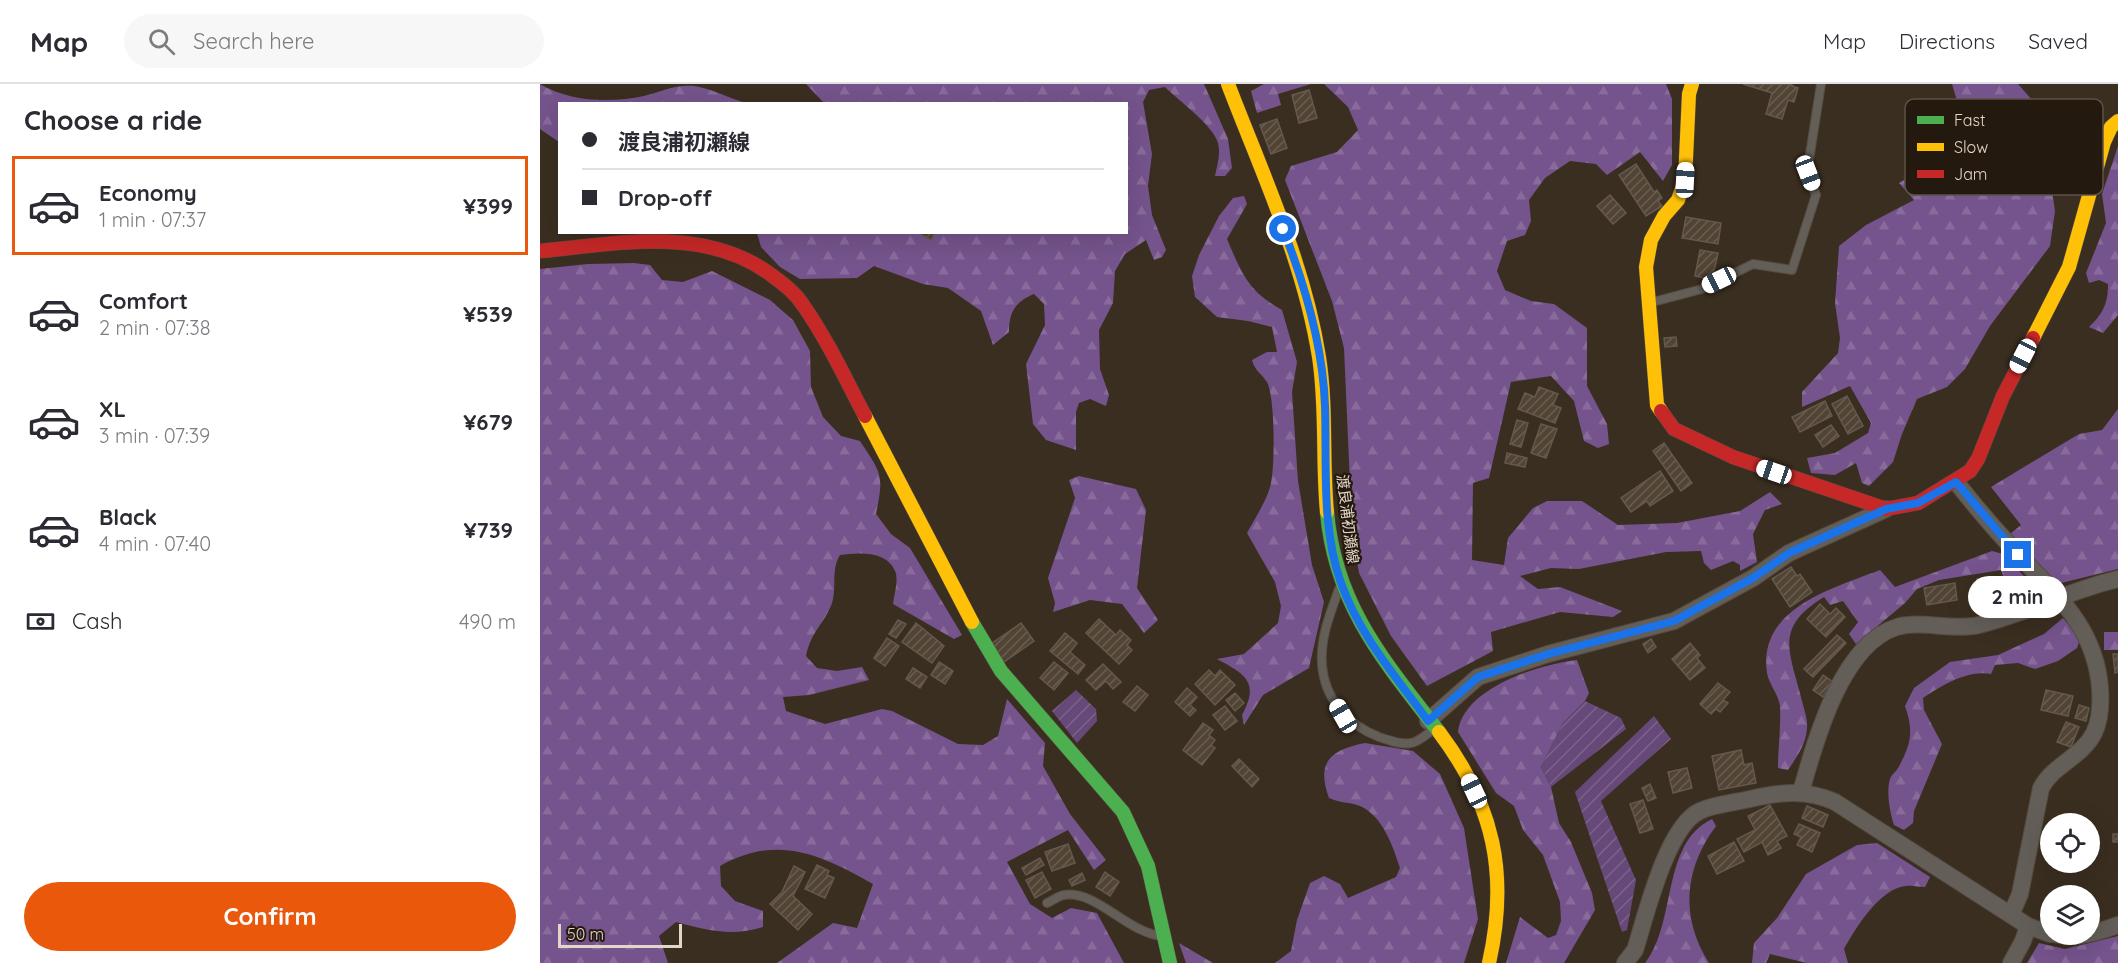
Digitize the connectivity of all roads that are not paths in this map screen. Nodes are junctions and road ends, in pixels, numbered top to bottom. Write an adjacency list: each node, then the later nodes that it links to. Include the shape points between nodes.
1 (1228, 84): 12 (street, 渡良浦初瀬線, via 1310,307 1325,405 1324,453 1332,554)
2 (1692, 84): 8 (street, via 1685,180 1678,200 1651,240 1646,267)
3 (1821, 84): 8 (lane, via 1808,173 1816,195 1792,270 1753,264 1702,289)
4 (2118, 121): 5 (street, via 2111,126)
5 (2103, 146)
6 (2089, 195): 9 (street, via 2069,267 2003,396 1978,459)
7 (540, 251): 22 (street, via 659,240 704,245 730,252 767,271 803,304 980,638 1001,671 1137,833 1154,882)
8 (1649, 303): 10 (street, via 1657,405 1674,429 1732,458)
9 (1956, 482): 10 (street, via 1918,503); 13 (street)
10 (1886, 509): 14 (street, via 1789,553 1753,578 1674,621 1478,677)
11 (2118, 579): 13 (street)
12 (1341, 583): 14 (street, 渡良浦初瀬線, via 1382,663); 14 (lane, via 1324,629 1322,665 1327,688 1343,716 1365,731 1399,743 1413,743)
13 (2057, 597): 15 (street, via 2006,618 1970,627 1899,627 1880,635 1852,664 1840,687 1816,738); 17 (street, via 2073,613 2097,660 2101,707 2095,731 2086,746 2049,774 2041,788 2020,894)
14 (1431, 725): 24 (street, 渡良浦初瀬線, via 1465,772 1494,840 1500,897)
15 (1802, 792): 17 (street, via 1835,802); 25 (street, via 1776,793 1701,810 1685,820 1672,839 1635,950)
16 (1047, 903): 22 (lane, via 1063,895 1077,896 1148,935)
17 (2011, 915): 18 (street)
18 (2028, 926): 20 (street); 26 (street)
19 (2118, 926): 21 (street)
20 (2040, 930)
21 (2100, 931)
22 (1164, 936): 23 (street)
23 (1170, 963)
24 (1489, 963)
25 (1625, 963)
26 (2011, 963)

